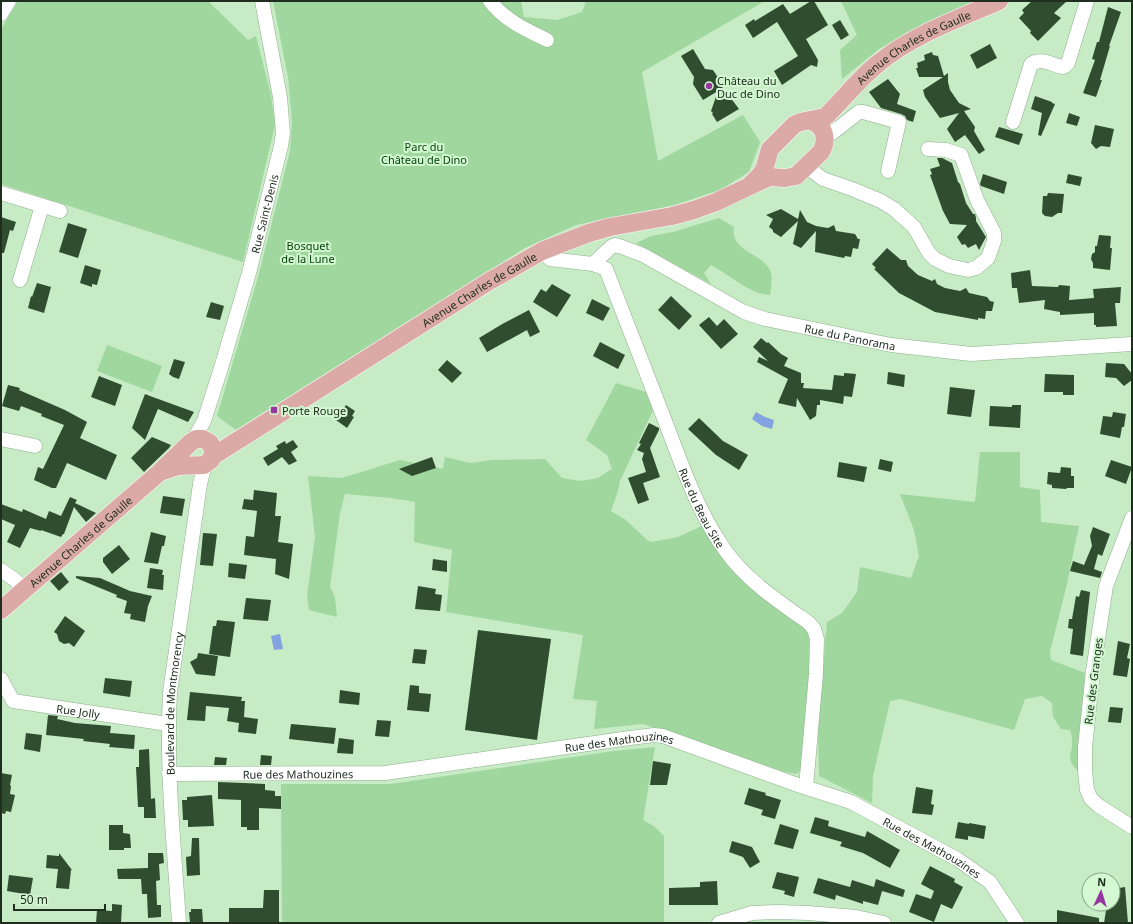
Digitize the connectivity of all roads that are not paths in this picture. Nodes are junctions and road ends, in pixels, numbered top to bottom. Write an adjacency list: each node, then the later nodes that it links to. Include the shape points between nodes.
1 (8, 1): 6 (street)
2 (262, 1): 27 (street, Rue Saint-Denis, via 280,97 283,125 281,146 249,273 204,421)
3 (490, 1): 7 (street, via 519,26)
4 (999, 1): 8 (main road, Avenue Charles de Gaulle, via 907,43 879,62)
5 (1087, 1): 10 (street, via 1068,63 1063,67 1040,61 1031,64)
6 (1, 14)
7 (547, 40)
8 (836, 106): 9 (main road, Avenue Charles de Gaulle, via 826,116); 11 (main road, Avenue Charles de Gaulle, via 828,119)
9 (810, 121): 11 (main road, via 821,127); 13 (main road, Avenue Charles de Gaulle, via 794,125 772,146)
10 (1013, 122)
11 (824, 134): 14 (main road, Avenue Charles de Gaulle, via 824,147); 15 (street, via 832,133 859,112 898,122)
12 (928, 149): 14 (street, via 946,150 961,155 977,200 994,233 988,258 976,268 968,270 940,263 929,253 914,226 894,209 881,201 823,179)
13 (769, 153): 16 (main road, via 769,166); 17 (main road, Avenue Charles de Gaulle, via 761,174)
14 (808, 165): 16 (main road, Avenue Charles de Gaulle, via 796,176)
15 (888, 171)
16 (780, 177): 17 (main road, Avenue Charles de Gaulle, via 769,177)
17 (750, 186): 21 (main road, Avenue Charles de Gaulle, via 694,210 610,227)
18 (1, 193): 19 (street)
19 (42, 206): 20 (street); 23 (street)
20 (60, 212)
21 (542, 251): 22 (street, Rue du Beau Site, via 550,259); 27 (main road, Avenue Charles de Gaulle, via 475,290 231,444)
22 (593, 264): 24 (street, Rue du Panorama, via 611,247 622,246 643,255 744,312 765,319 891,345 970,354); 35 (street, Rue du Beau Site, via 606,269 690,487 711,528 741,570 814,629 817,639 816,674)
23 (20, 280)
24 (1132, 344)
25 (1, 439): 26 (street)
26 (35, 446)
27 (201, 452): 30 (main road, Avenue Charles de Gaulle, via 160,472); 33 (street, Boulevard de Montmorency, via 200,484 170,692)
28 (1132, 518): 36 (street, Rue des Granges, via 1106,586 1093,671 1085,771 1091,799)
29 (1, 570): 30 (street)
30 (24, 589): 31 (main road, Avenue Charles de Gaulle)
31 (1, 610)
32 (1, 680): 33 (street, Rue Jolly, via 14,702)
33 (168, 724): 34 (street, Boulevard de Montmorency)
34 (169, 774): 35 (street, Rue des Mathouzines, via 385,773 654,736 671,739); 37 (street, Boulevard de Montmorency)
35 (806, 787): 40 (street, Rue des Mathouzines, via 851,802 957,859 990,882)
36 (1132, 826)
37 (179, 923)
38 (719, 923): 39 (street, via 752,913 777,912 856,917)
39 (884, 923)
40 (1017, 923)

